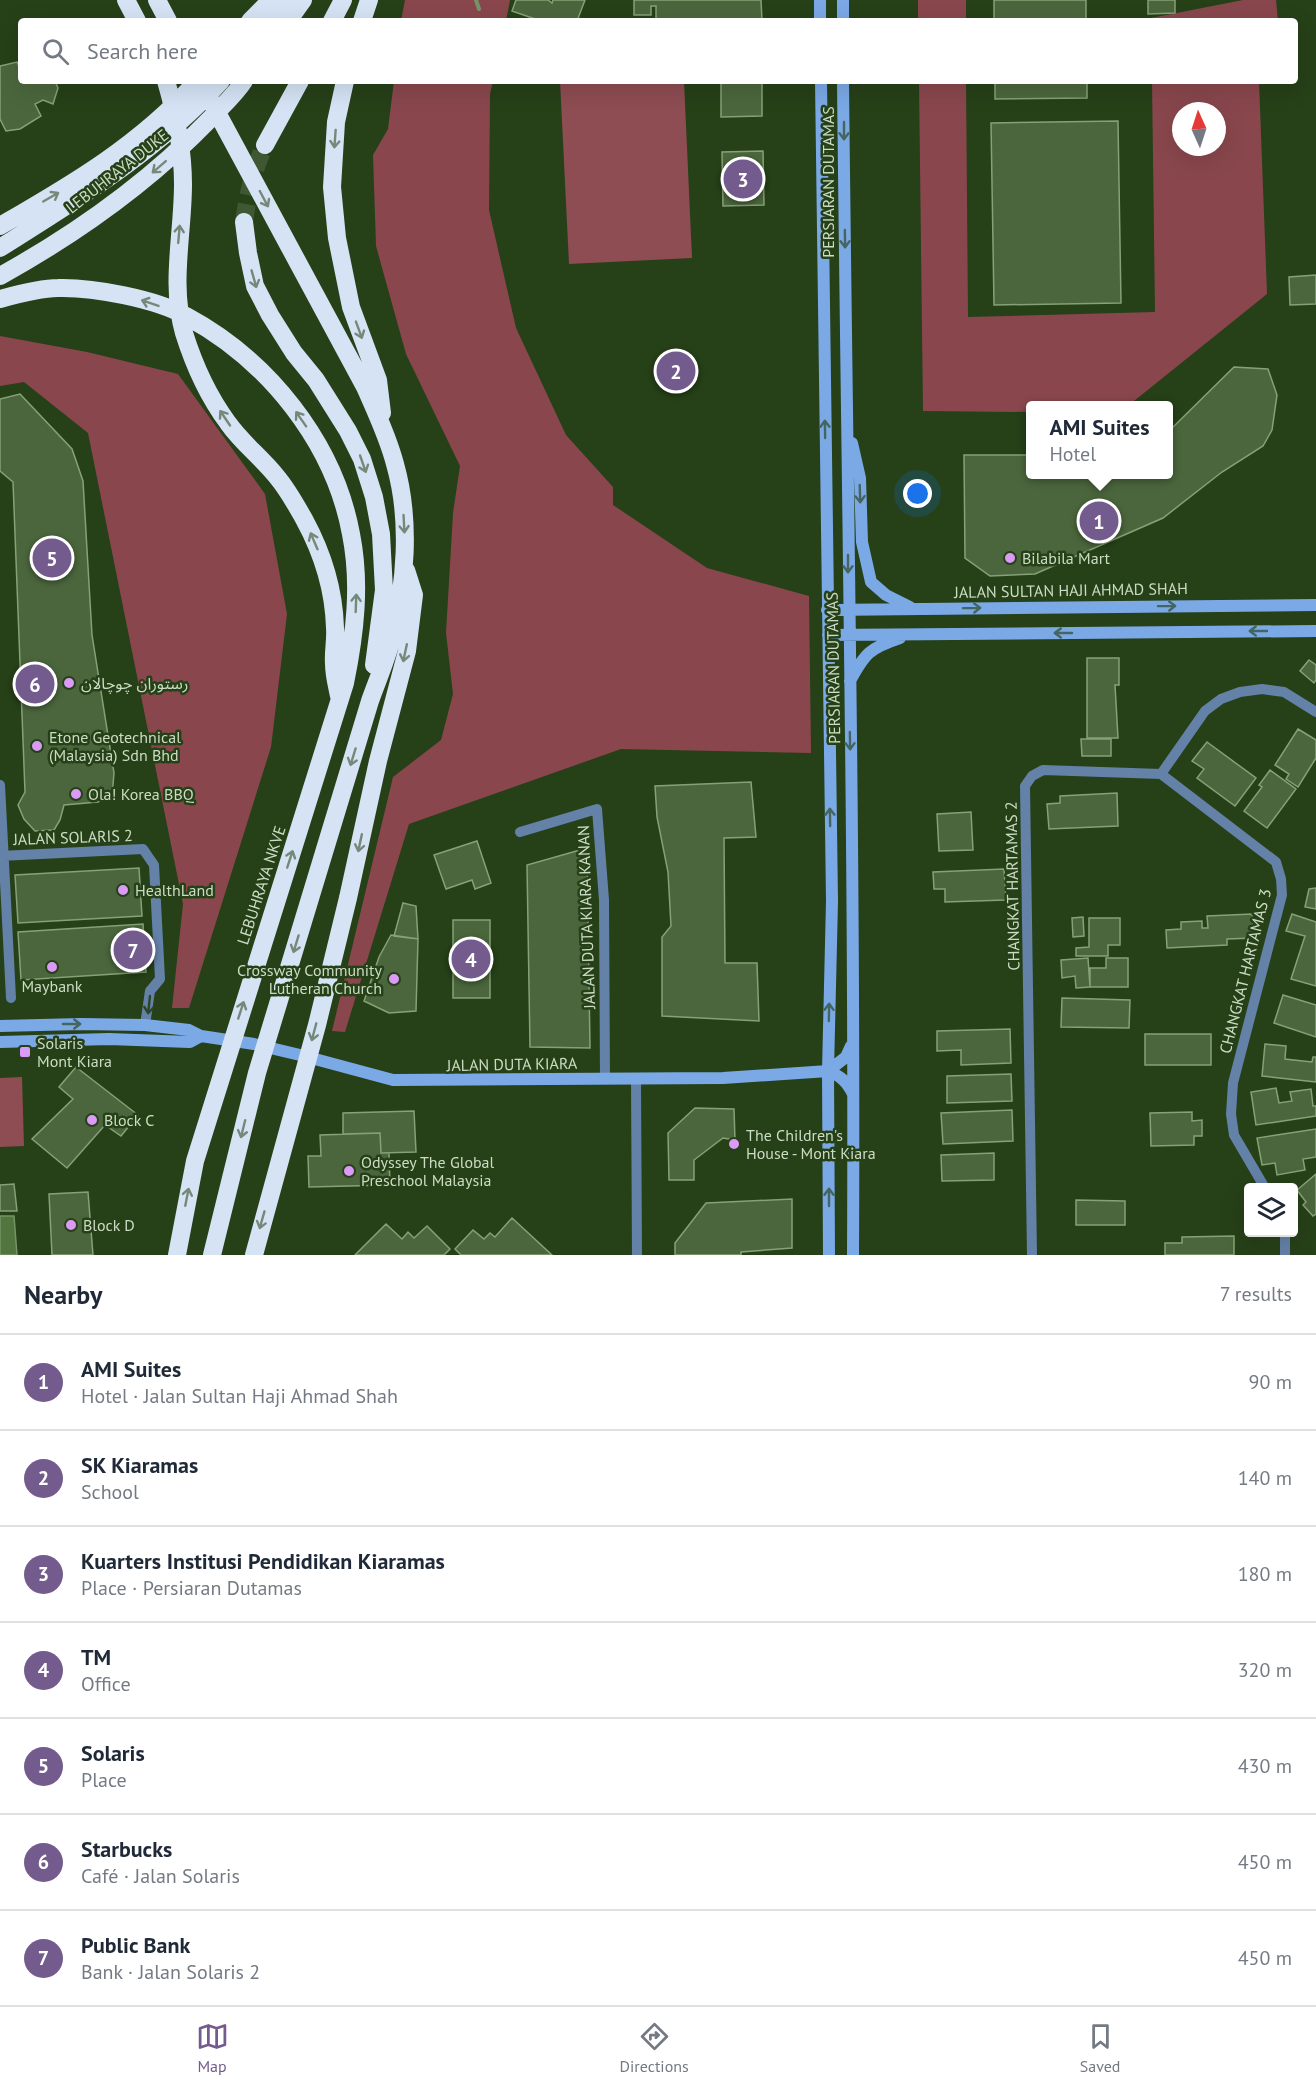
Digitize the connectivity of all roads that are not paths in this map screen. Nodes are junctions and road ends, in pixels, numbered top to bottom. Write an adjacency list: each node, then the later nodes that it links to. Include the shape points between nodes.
1 (126, 0): 11 (highway)
2 (157, 0): 12 (highway)
3 (271, 0): 10 (highway)
4 (285, 0): 10 (highway)
5 (303, 0): 13 (highway)
6 (343, 0): 14 (highway)
7 (369, 0): 15 (highway)
8 (820, 0): 16 (street)
9 (843, 0): 17 (street)
10 (259, 14)
11 (135, 18)
12 (166, 18)
13 (290, 18)
14 (334, 18)
15 (363, 18)
16 (820, 18)
17 (843, 18)
18 (167, 84): 45 (highway, one-way to 18, via 333,665 335,629 329,582 309,530 278,478 214,402 192,358 184,331 177,274 182,159)
19 (196, 84): 29 (highway, one-way to 19, via 80,180 143,134)
20 (201, 84): 34 (highway, one-way to 34)
21 (218, 84): 30 (highway, LEBUHRAYA DUKE, via 152,147 87,194)
22 (241, 84): 31 (highway, LEBUHRAYA DUKE, one-way to 31, via 192,137 150,174 87,221)
23 (298, 84): 27 (highway)
24 (344, 84): 34 (highway, one-way to 34, via 336,122 332,187 337,238 351,307 378,380)
25 (821, 84): 39 (street, PERSIARAN DUTAMAS, one-way to 25)
26 (843, 84): 33 (street, PERSIARAN DUTAMAS, one-way to 33)
27 (265, 145)
28 (244, 222): 46 (highway, one-way to 46, via 255,286 294,353 322,388 348,431 374,496 384,590)
29 (0, 226)
30 (0, 248)
31 (0, 276)
32 (0, 299): 45 (highway, LEBUHRAYA NKVE, one-way to 32, via 355,636 357,589 351,534 340,492 320,445 263,372 185,315 142,300 58,288)
33 (846, 416): 37 (street, one-way to 37, via 860,478 862,542 871,582 886,595); 38 (street, PERSIARAN DUTAMAS, one-way to 38)
34 (383, 427): 35 (highway, one-way to 35, via 403,502)
35 (403, 561): 46 (highway, via 391,642); 65 (highway, one-way to 65, via 414,595 407,651 316,1025)
36 (1316, 604): 37 (street, JALAN SULTAN HAJI AHMAD SHAH, one-way to 36)
37 (914, 608): 38 (street, JALAN SULTAN HAJI AHMAD SHAH)
38 (849, 609): 39 (street, JALAN SULTAN HAJI AHMAD SHAH); 43 (street, PERSIARAN DUTAMAS)
39 (827, 610): 42 (street, PERSIARAN DUTAMAS)
40 (1316, 631): 41 (street, one-way to 41)
41 (913, 634): 43 (street); 44 (street, via 878,646 862,659)
42 (828, 635): 43 (street); 57 (street, PERSIARAN DUTAMAS, one-way to 42, via 832,901)
43 (849, 635): 44 (street, PERSIARAN DUTAMAS)
44 (849, 682): 56 (street, PERSIARAN DUTAMAS, one-way to 56)
45 (340, 701): 63 (highway, LEBUHRAYA NKVE, one-way to 45, via 198,1150)
46 (370, 701): 64 (highway, one-way to 64, via 257,1073)
47 (1316, 712): 48 (street, via 1284,692 1262,689 1221,699 1205,711)
48 (1161, 774): 61 (street, CHANGKAT HARTAMAS 3, via 1276,862 1281,879 1282,895 1233,1083 1231,1114 1234,1135); 69 (street, CHANGKAT HARTAMAS 2, via 1043,770 1025,786)
49 (0, 785): 51 (street)
50 (520, 832): 58 (street, JALAN DUTA KIARA KANAN, via 597,809 604,900)
51 (2, 855): 52 (street); 53 (street, JALAN SOLARIS 2, one-way to 53, via 143,849 154,865 160,979 150,991)
52 (11, 998)
53 (145, 1025): 54 (street, JALAN DUTA KIARA, via 189,1030); 55 (street, JALAN DUTA KIARA, one-way to 53, via 13,1024)
54 (201, 1036): 55 (street, JALAN DUTA KIARA, via 190,1042); 58 (street, JALAN DUTA KIARA, via 254,1044 393,1080)
55 (4, 1037)
56 (852, 1045): 57 (street, via 846,1057); 60 (street, PERSIARAN DUTAMAS)
57 (828, 1071): 59 (street, JALAN DUTA KIARA); 60 (street, via 840,1076); 67 (street, PERSIARAN DUTAMAS, one-way to 57)
58 (605, 1074): 59 (street, JALAN DUTA KIARA)
59 (636, 1080): 66 (street)
60 (854, 1095): 68 (street, PERSIARAN DUTAMAS)
61 (1262, 1183)
62 (1285, 1237): 70 (street)
63 (177, 1255)
64 (212, 1255)
65 (254, 1255)
66 (637, 1255)
67 (829, 1255)
68 (853, 1255)
69 (1032, 1255)
70 (1286, 1255)

